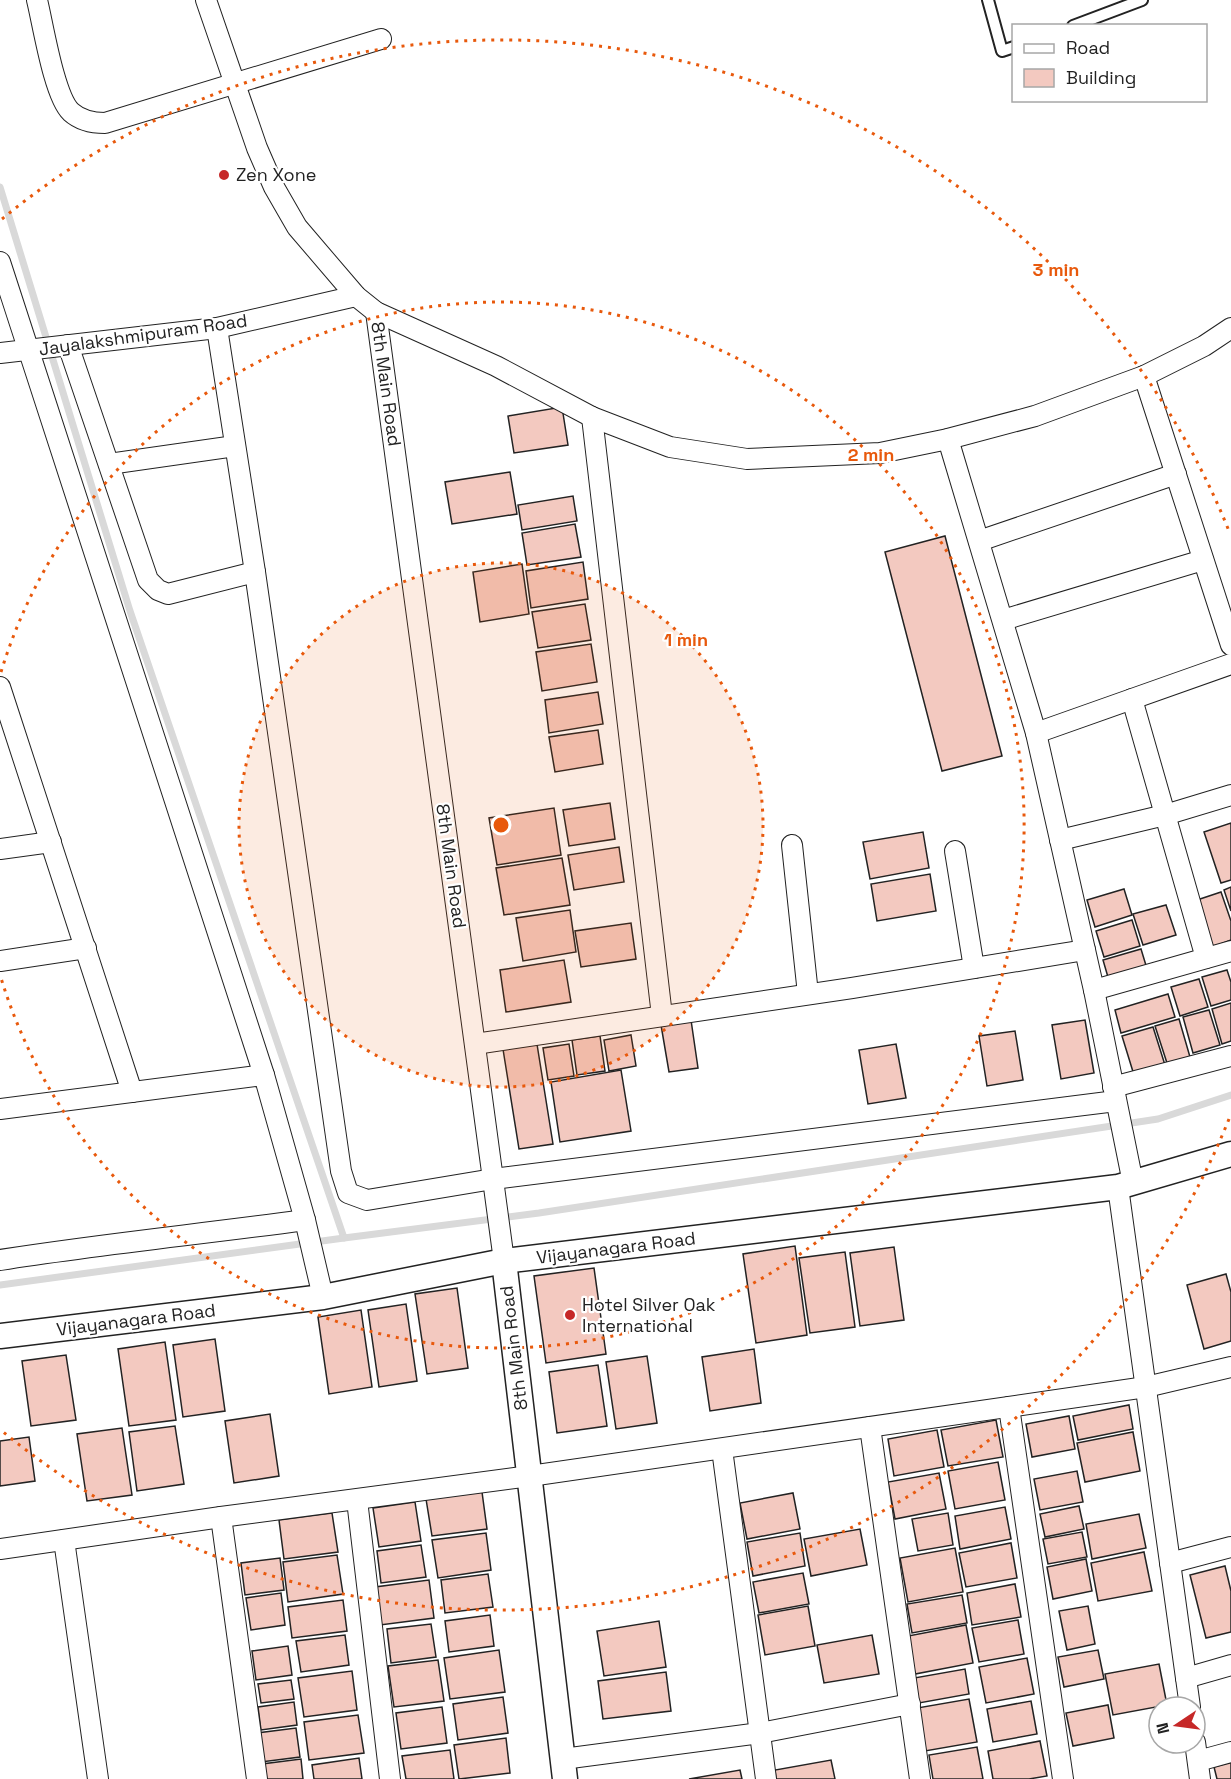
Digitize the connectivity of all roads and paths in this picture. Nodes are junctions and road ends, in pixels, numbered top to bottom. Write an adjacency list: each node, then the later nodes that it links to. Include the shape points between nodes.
1 (37, 0): 8 (street, via 58,88 70,111 88,123 105,123)
2 (206, 0): 8 (street, 8th Main Road)
3 (988, 0): 7 (lane, via 1002,51)
4 (1143, 0): 5 (lane)
5 (1078, 24)
6 (381, 39): 8 (street)
7 (1012, 48)
8 (234, 82): 10 (street, 8th Main Road, via 274,187 297,227)
9 (0, 262): 15 (street)
10 (356, 296): 11 (street, 8th Main Road); 12 (street, Jayalakshmipuram Road)
11 (376, 312): 18 (street, via 496,366); 49 (street, 8th Main Road)
12 (217, 328): 14 (street, Jayalakshmipuram Road); 20 (street)
13 (1231, 328): 17 (street)
14 (68, 345): 15 (street, Jayalakshmipuram Road); 21 (street)
15 (28, 350): 16 (street, Jayalakshmipuram Road); 51 (street)
16 (0, 353)
17 (1144, 376): 19 (street, via 1035,416); 22 (street)
18 (592, 417): 19 (street, via 670,447 747,459 880,453); 48 (street)
19 (948, 439): 23 (street)
20 (235, 446): 21 (street); 25 (street)
21 (109, 464): 25 (street, via 148,579 158,590 168,594)
22 (1176, 474): 23 (street); 24 (street)
23 (979, 541): 26 (street)
24 (1203, 560): 26 (street); 27 (street)
25 (255, 572): 56 (street, via 341,1171 348,1193 367,1200)
26 (1003, 620): 31 (street)
27 (1231, 645)
28 (1231, 664): 30 (street)
29 (0, 687): 32 (street)
30 (1132, 699): 31 (street); 34 (street)
31 (1036, 733): 35 (street)
32 (8, 739): 36 (street)
33 (1231, 795): 34 (street)
34 (1165, 816): 35 (street); 43 (street)
35 (1060, 840): 41 (street)
36 (51, 842): 38 (street); 40 (street)
37 (792, 845): 47 (street)
38 (0, 849)
39 (955, 850): 45 (street)
40 (86, 948): 44 (street); 52 (street)
41 (1085, 950): 45 (street); 46 (street)
42 (1231, 951): 43 (street)
43 (1206, 958): 46 (street)
44 (0, 962)
45 (974, 968): 47 (street)
46 (1094, 990): 53 (street)
47 (808, 994): 48 (street)
48 (662, 1016): 49 (street)
49 (475, 1044): 56 (street, 8th Main Road)
50 (1231, 1056): 53 (street)
51 (264, 1075): 52 (street); 58 (street)
52 (132, 1092): 54 (street)
53 (1115, 1094): 56 (street); 57 (street)
54 (0, 1109)
55 (1231, 1154): 57 (street, Vijayanagara Road)
56 (493, 1179): 60 (street, 8th Main Road)
57 (1125, 1185): 60 (street, Vijayanagara Road); 64 (street)
58 (305, 1220): 59 (street); 61 (street)
59 (0, 1260)
60 (504, 1261): 61 (street, Vijayanagara Road); 68 (street, 8th Main Road)
61 (323, 1297): 62 (street, Vijayanagara Road)
62 (0, 1336)
63 (1231, 1367): 64 (street)
64 (1146, 1387): 65 (street); 74 (street)
65 (1009, 1407): 66 (street); 88 (street)
66 (870, 1427): 67 (street); 78 (street)
67 (722, 1449): 68 (street); 79 (street)
68 (530, 1476): 69 (street); 82 (street, 8th Main Road)
69 (357, 1500): 70 (street); 85 (street)
70 (221, 1517): 71 (street); 84 (street)
71 (64, 1540): 73 (street); 83 (street)
72 (1231, 1546): 74 (street)
73 (0, 1549)
74 (1170, 1563): 76 (street)
75 (1231, 1665): 76 (street)
76 (1186, 1678): 77 (street)
77 (1188, 1695)
78 (910, 1704): 79 (street); 87 (street)
79 (760, 1733): 82 (street); 86 (street)
80 (1231, 1752): 81 (street)
81 (1198, 1760)
82 (564, 1769)
83 (98, 1779)
84 (256, 1779)
85 (390, 1779)
86 (766, 1779)
87 (920, 1779)
88 (1064, 1779)

